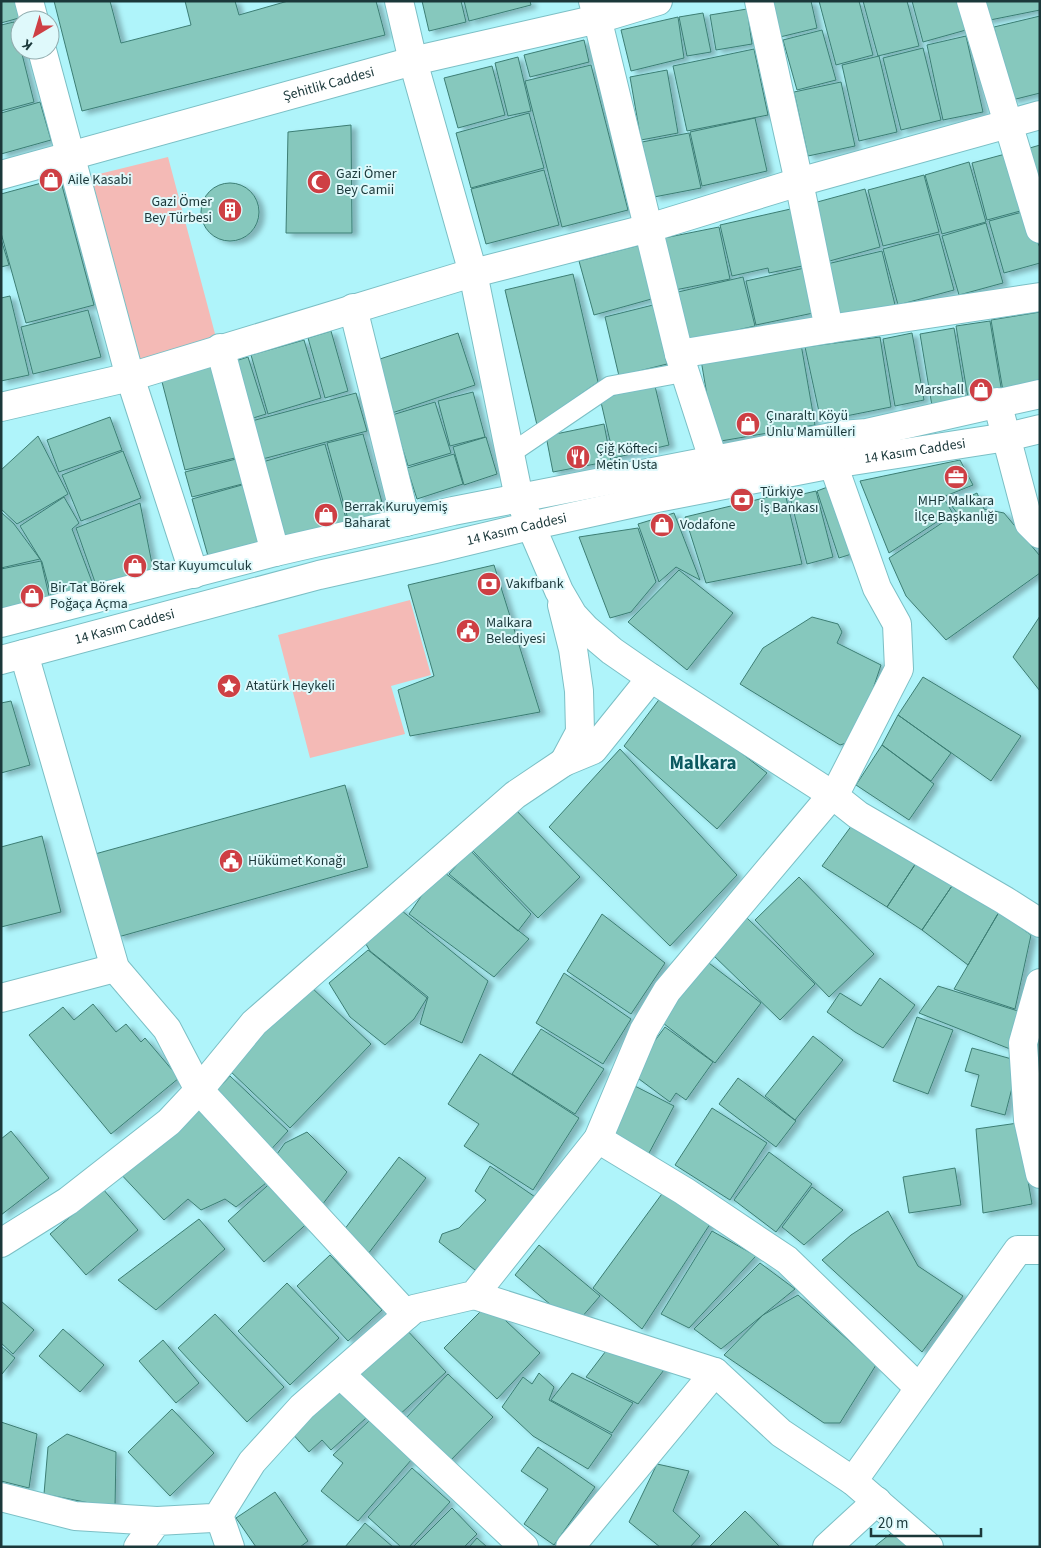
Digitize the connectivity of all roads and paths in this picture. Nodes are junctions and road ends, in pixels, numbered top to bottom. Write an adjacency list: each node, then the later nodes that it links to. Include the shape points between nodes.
1 (399, 1): 7 (street)
2 (658, 1): 5 (street, Şehitlik Caddesi)
3 (759, 1): 12 (street)
4 (972, 1): 9 (street)
5 (596, 10): 7 (street, Şehitlik Caddesi); 13 (street)
6 (45, 60): 10 (street)
7 (413, 61): 10 (street, Şehitlik Caddesi); 15 (street)
8 (1040, 115): 9 (street)
9 (1009, 124): 12 (street); 14 (street)
10 (71, 155): 11 (street, Şehitlik Caddesi); 21 (street)
11 (1, 176)
12 (799, 182): 13 (street); 18 (street)
13 (649, 228): 15 (street); 20 (street)
14 (1040, 229)
15 (473, 273): 17 (street); 27 (street)
16 (1040, 297): 18 (street)
17 (353, 308): 19 (street); 31 (street)
18 (829, 329): 20 (street)
19 (220, 348): 21 (street); 34 (street)
20 (682, 363): 27 (lane, via 610,386); 28 (street)
21 (130, 377): 24 (street); 35 (street)
22 (1040, 394): 23 (street, 14 Kasım Caddesi)
23 (997, 402): 26 (street); 28 (street, 14 Kasım Caddesi, via 867,433)
24 (1, 407)
25 (1040, 429): 26 (street, 14 Kasım Caddesi)
26 (1006, 437): 29 (street, 14 Kasım Caddesi); 33 (street, via 1029,524)
27 (510, 454): 30 (street)
28 (713, 459): 30 (street, 14 Kasım Caddesi)
29 (833, 464): 32 (street, 14 Kasım Caddesi); 41 (street, via 877,588 897,624 899,669)
30 (519, 498): 31 (street, 14 Kasım Caddesi); 32 (street)
31 (406, 522): 34 (street, 14 Kasım Caddesi)
32 (530, 526): 36 (street); 38 (street, 14 Kasım Caddesi, via 319,575)
33 (1040, 534)
34 (275, 552): 35 (street, 14 Kasım Caddesi)
35 (194, 574): 37 (street, 14 Kasım Caddesi)
36 (559, 591): 39 (street, via 586,629); 40 (street, via 579,690 580,732)
37 (1, 623)
38 (13, 657): 43 (street)
39 (651, 678): 40 (street, via 593,750); 41 (street)
40 (564, 762): 46 (street, via 515,795 254,1022)
41 (833, 795): 42 (street, via 858,815); 47 (street, via 667,991 644,1030)
42 (1040, 923)
43 (115, 968): 45 (street); 46 (street, via 167,1029)
44 (1040, 983): 48 (street, via 1023,1043 1028,1120)
45 (1, 998)
46 (199, 1090): 49 (street, via 168,1122 68,1201); 52 (street)
47 (598, 1139): 51 (street); 55 (street, via 684,1191 787,1260)
48 (1040, 1174)
49 (1, 1243)
50 (1040, 1250): 55 (street, via 1018,1250)
51 (474, 1295): 52 (street, via 414,1310); 53 (street)
52 (407, 1315): 54 (street)
53 (715, 1372): 56 (street, via 781,1433); 64 (street)
54 (340, 1374): 59 (street, via 302,1407 252,1462); 63 (street)
55 (919, 1388): 56 (street)
56 (853, 1481): 58 (street)
57 (1, 1497): 60 (street, via 75,1516)
58 (877, 1501): 65 (street); 66 (street)
59 (219, 1515): 60 (street); 62 (street)
60 (157, 1520): 61 (street)
61 (138, 1547)
62 (230, 1547)
63 (524, 1547)
64 (570, 1547)
65 (827, 1547)
66 (929, 1547)

